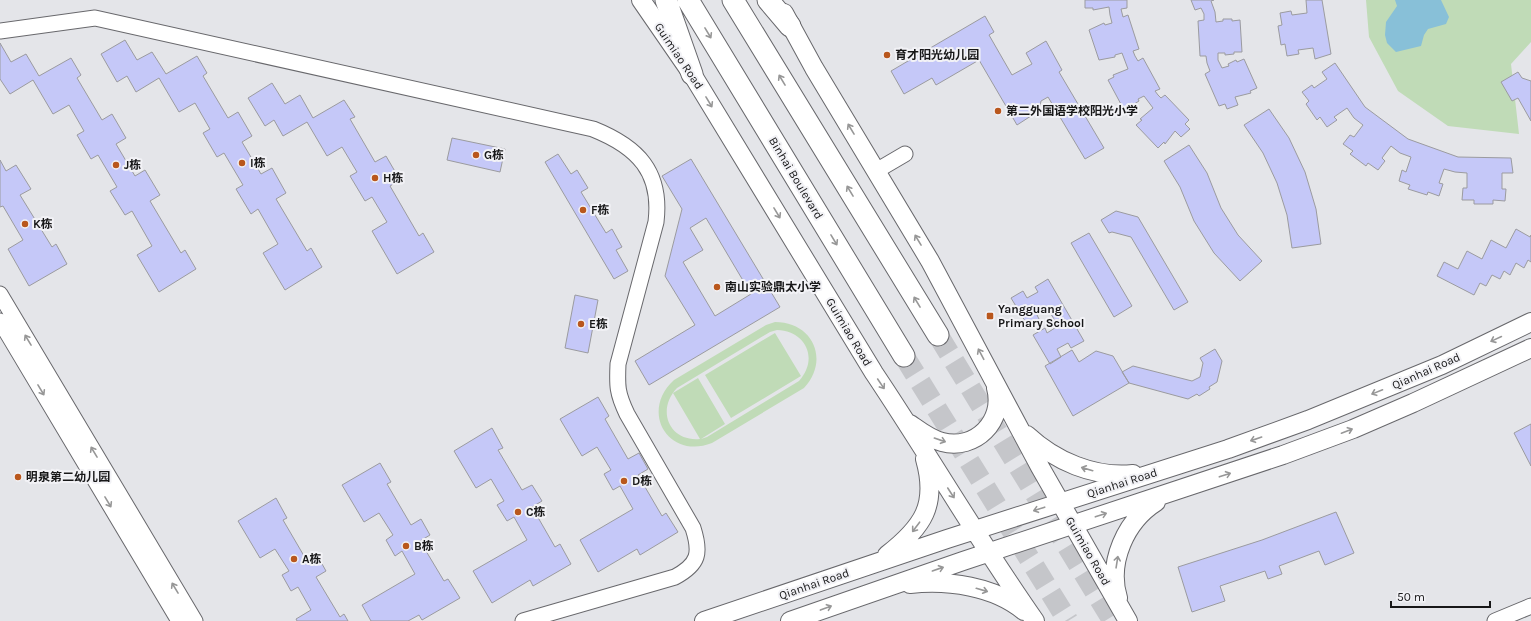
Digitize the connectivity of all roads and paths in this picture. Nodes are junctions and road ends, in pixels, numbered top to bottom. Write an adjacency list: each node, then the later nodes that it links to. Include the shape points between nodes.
1 (641, 0): 9 (main road, Guimiao Road)
2 (666, 0): 9 (highway)
3 (688, 0): 17 (highway, Binhai Boulevard, one-way to 17)
4 (733, 0): 15 (highway, one-way to 4)
5 (768, 0): 7 (highway)
6 (777, 0): 7 (main road, Guimiao Road)
7 (790, 26): 11 (main road, Guimiao Road, one-way to 7)
8 (0, 31): 34 (street, via 95,18 593,129 624,144 638,155 655,186 658,206 618,364 619,397 626,414 693,528 698,543 697,556 687,570 674,577)
9 (692, 74): 20 (main road, Guimiao Road, one-way to 20)
10 (905, 154): 11 (street)
11 (876, 171): 18 (main road, Guimiao Road, one-way to 11, via 930,261)
12 (0, 294): 33 (street, one-way to 12)
13 (0, 321): 32 (street, one-way to 32)
14 (1531, 322): 22 (main road, Qianhai Road, one-way to 22, via 1435,368 1308,420)
15 (938, 335)
16 (1531, 348): 23 (main road, Qianhai Road, one-way to 16, via 1353,429)
17 (904, 356)
18 (992, 375): 19 (main road, Guimiao Road); 20 (main road, one-way to 18, via 942,442 957,444 977,437 993,421 997,410 998,394)
19 (1012, 415): 22 (main road, one-way to 19, via 1125,475 1100,473 1078,467 1041,447); 24 (main road, Guimiao Road)
20 (906, 421): 21 (main road, Guimiao Road)
21 (917, 438): 26 (main road, Guimiao Road, one-way to 26); 28 (main road, one-way to 28, via 928,472 928,506 915,529)
22 (1154, 472): 24 (main road, Qianhai Road)
23 (1170, 492): 25 (main road, Qianhai Road, one-way to 23); 31 (main road, one-way to 23, via 1117,592 1115,571 1118,554 1135,519 1148,506)
24 (1060, 503): 25 (main road, Guimiao Road); 26 (main road, Qianhai Road, one-way to 26)
25 (1072, 524): 27 (main road, Qianhai Road); 31 (main road, Guimiao Road)
26 (974, 530): 27 (main road, Guimiao Road); 28 (main road, Qianhai Road)
27 (988, 552): 29 (main road, Qianhai Road, one-way to 27); 37 (main road, Guimiao Road)
28 (878, 562): 35 (main road, Qianhai Road)
29 (888, 586): 36 (main road, Qianhai Road, one-way to 29); 37 (main road, one-way to 37, via 917,583 979,589 1006,599)
30 (1531, 606): 38 (street)
31 (1126, 617)
32 (179, 621)
33 (195, 621)
34 (523, 621)
35 (704, 621)
36 (790, 621)
37 (1035, 621)
38 (1495, 621)

